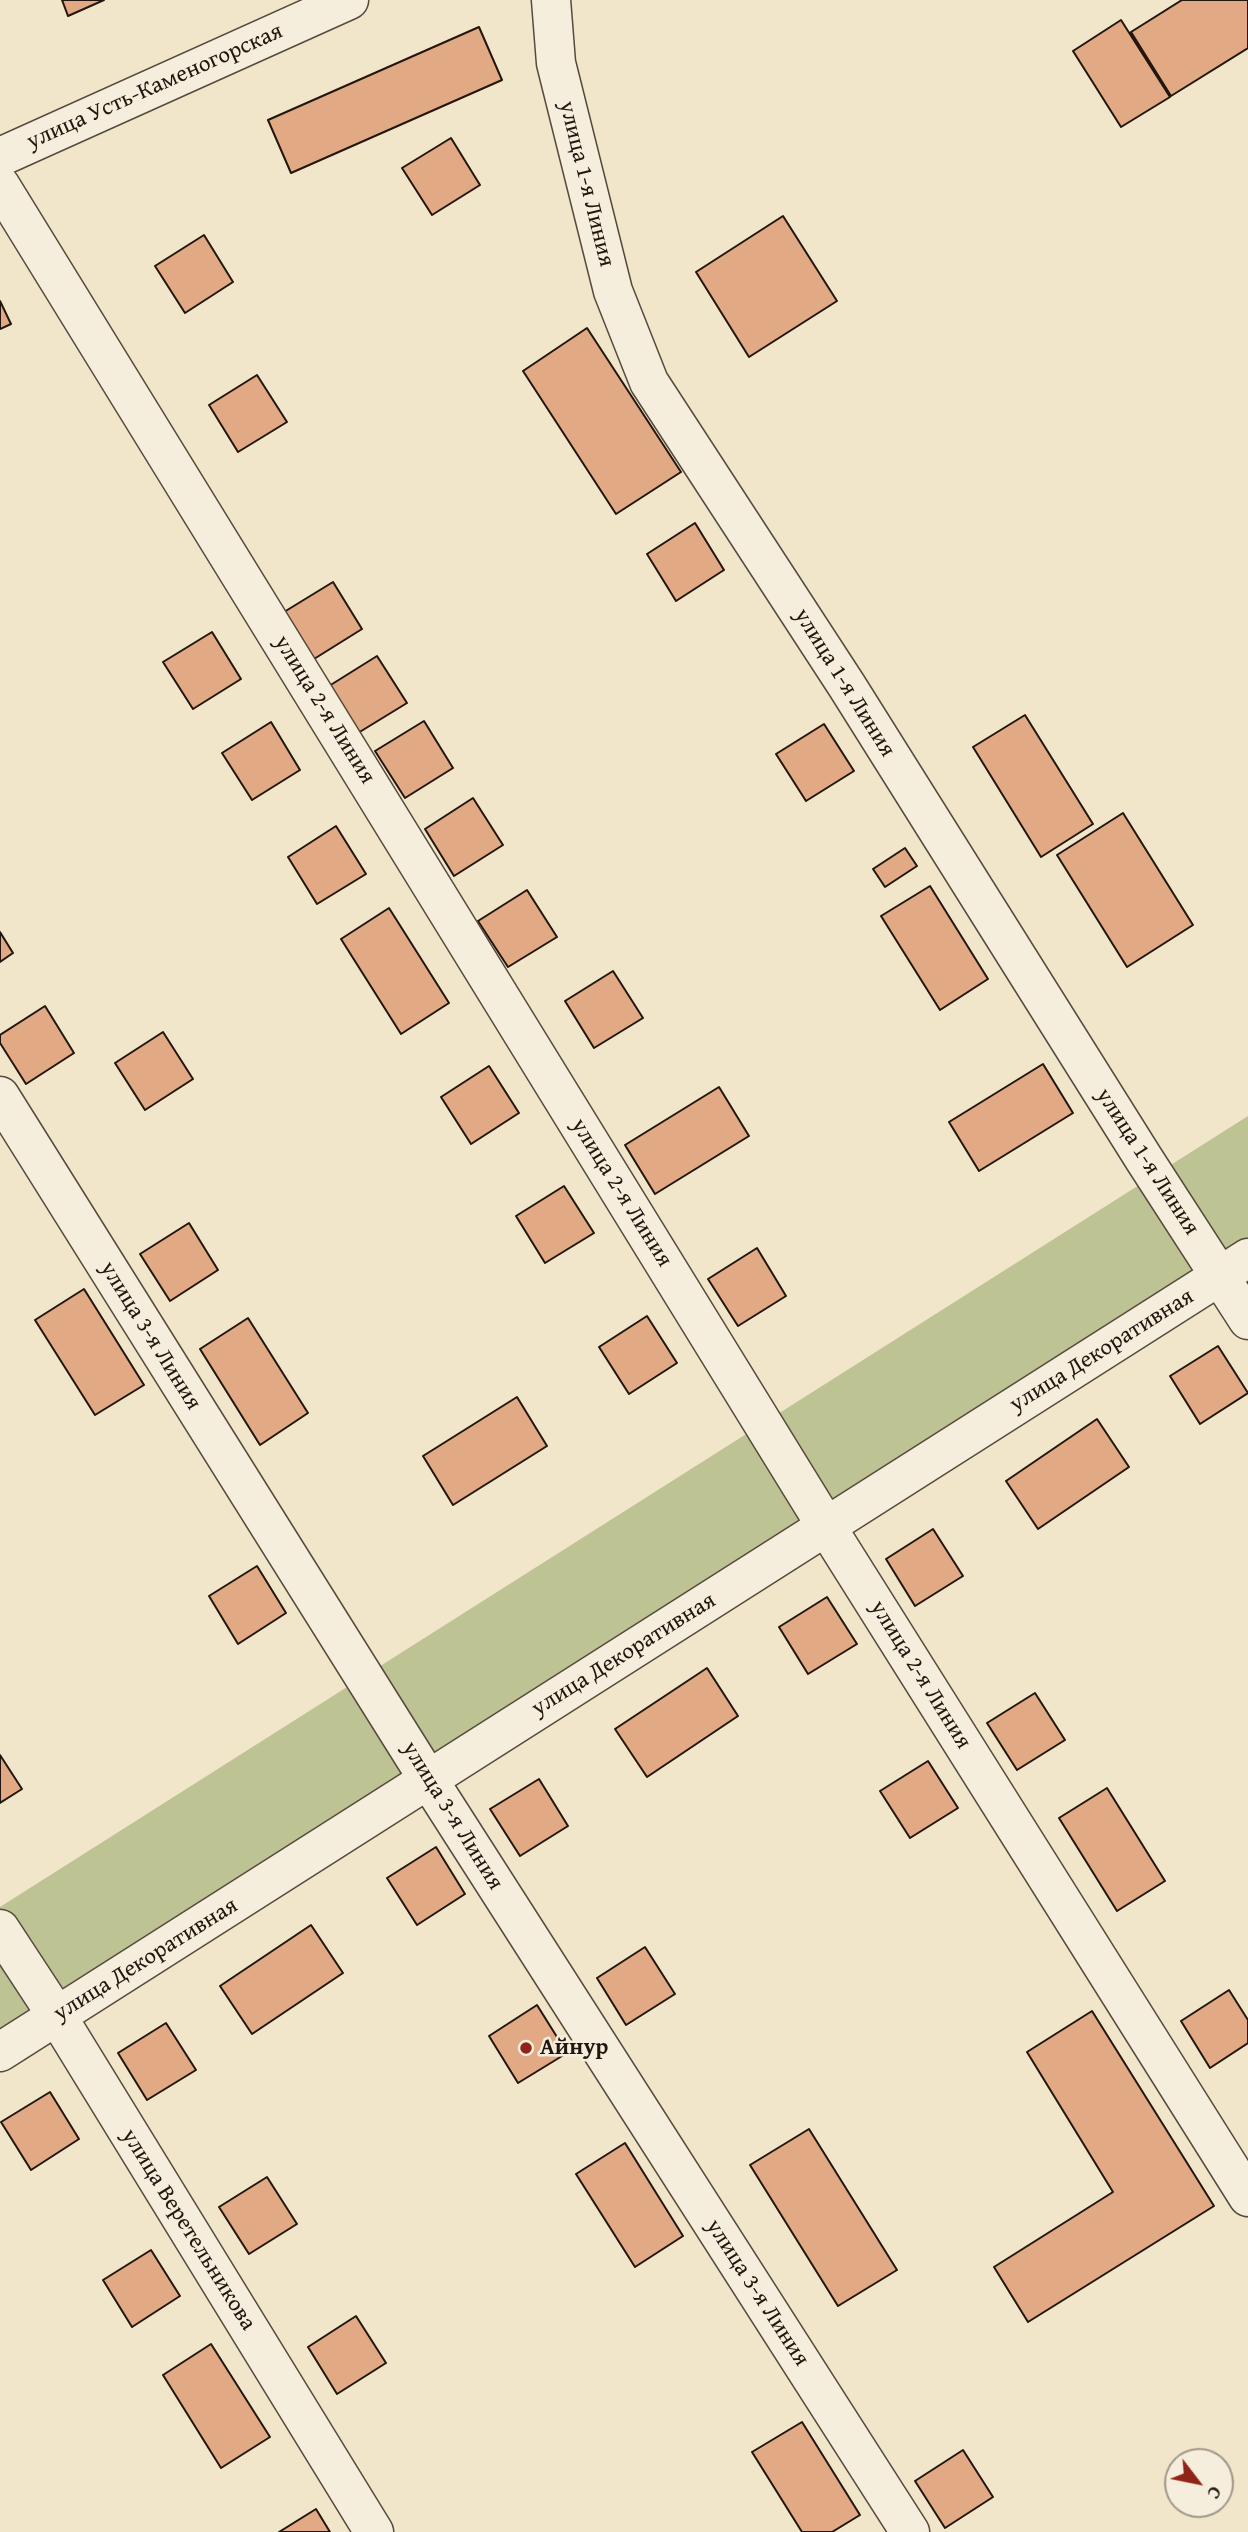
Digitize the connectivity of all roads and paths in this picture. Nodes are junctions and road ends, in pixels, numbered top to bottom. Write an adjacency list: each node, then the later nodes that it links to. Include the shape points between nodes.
1 (349, 0): 3 (street, улица Усть-Каменогорская)
2 (551, 0): 6 (street, улица 1-я Линия, via 556,63 613,291 649,382 1144,1160)
3 (0, 157)
4 (0, 185): 8 (street, улица 2-я Линия)
5 (0, 1096): 9 (street, улица 3-я Линия)
6 (1234, 1267): 7 (street, улица 1-я Линия); 8 (street, улица Декоративная)
7 (1248, 1321)
8 (826, 1527): 9 (street, улица Декоративная); 13 (street, улица 2-я Линия)
9 (428, 1779): 11 (street, улица Декоративная); 15 (street, улица 3-я Линия)
10 (0, 1929): 11 (street, улица Веретельникова)
11 (57, 2016): 12 (street, улица Декоративная); 14 (street, улица Веретельникова)
12 (0, 2052)
13 (1248, 2197)
14 (374, 2532)
15 (910, 2532)

